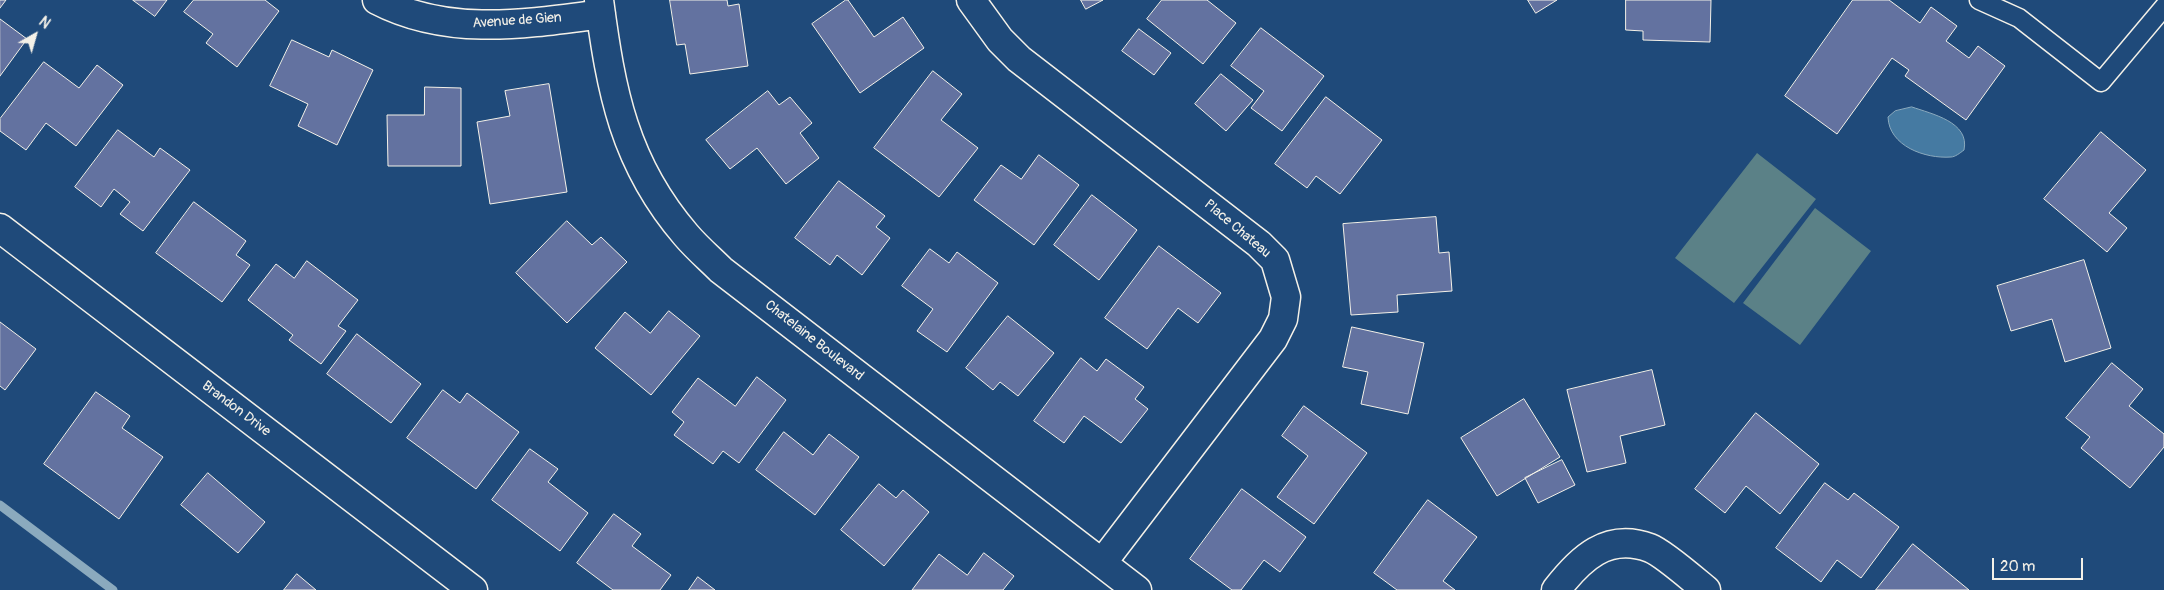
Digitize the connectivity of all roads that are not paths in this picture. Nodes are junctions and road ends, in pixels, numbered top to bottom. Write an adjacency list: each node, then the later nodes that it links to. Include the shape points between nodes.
1 (377, 0): 6 (street, Avenue de Gien, via 429,19 470,26 513,25)
2 (971, 0): 8 (street, Place Chateau, via 1000,40 1019,59 1259,244 1275,260 1286,297 1283,319 1273,339)
3 (1979, 0): 5 (lane, via 2019,18 2101,82)
4 (2159, 0): 5 (lane)
5 (2164, 6)
6 (600, 7): 8 (street, Chatelaine Boulevard, via 617,107 634,153 657,196 686,236 721,270)
7 (0, 228): 9 (street, Brandon Drive)
8 (1102, 563): 10 (street, Chatelaine Boulevard)
9 (473, 590)
10 (1137, 590)
11 (1556, 590): 12 (street, via 1587,555 1608,546 1630,544 1652,548)
12 (1706, 590)

